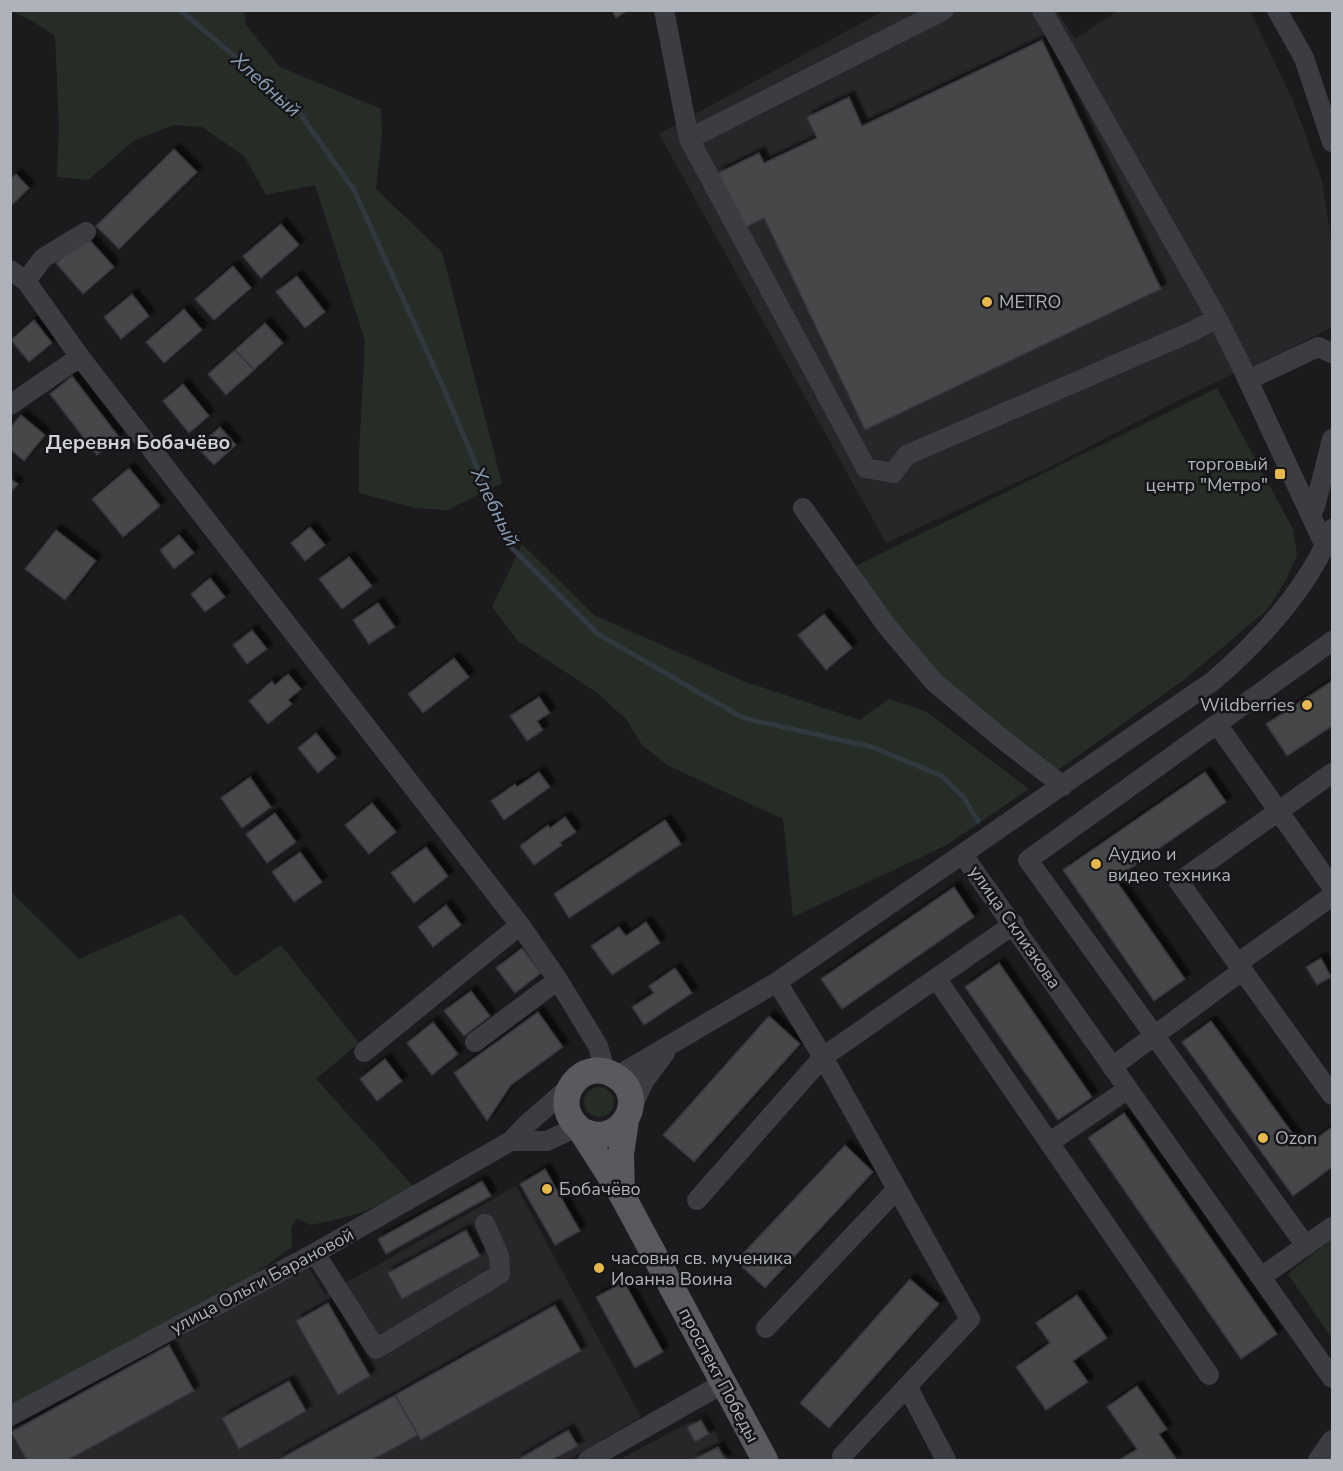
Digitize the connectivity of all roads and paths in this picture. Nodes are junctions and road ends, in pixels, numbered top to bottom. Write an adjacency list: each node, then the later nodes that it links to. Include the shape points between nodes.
1 (664, 10): 5 (street)
2 (944, 10): 5 (street)
3 (1042, 10): 9 (street)
4 (1277, 10): 6 (street, via 1304,58)
5 (688, 139): 9 (street, via 866,468 893,473 907,455)
6 (1332, 142)
7 (86, 232): 8 (street)
8 (18, 276): 11 (street)
9 (1217, 318): 12 (street)
10 (1332, 353): 12 (street, via 1318,347)
11 (80, 357): 13 (street); 27 (street)
12 (1248, 380): 16 (street)
13 (10, 405)
14 (1332, 439): 16 (street)
15 (803, 508): 21 (street, via 886,625 934,682)
16 (1311, 516): 17 (street)
17 (1329, 538): 21 (street, улица Склизкова, via 1281,611 1235,662 1198,693)
18 (1332, 641): 19 (street)
19 (1217, 724): 22 (street); 32 (street, via 1028,860)
20 (1332, 773): 22 (street)
21 (1063, 786): 23 (street, улица Склизкова)
22 (1278, 811): 24 (street); 28 (street, via 1179,882)
23 (963, 855): 26 (street, улица Склизкова); 31 (street)
24 (1332, 887)
25 (1332, 896): 28 (street)
26 (1014, 924): 29 (street); 37 (street, улица Склизкова)
27 (520, 925): 30 (street); 35 (street)
28 (1240, 967): 32 (street); 41 (street)
29 (936, 978): 36 (street); 45 (street)
30 (558, 980): 33 (street); 38 (street)
31 (777, 982): 34 (street); 36 (street)
32 (1154, 1036): 37 (street); 51 (street)
33 (475, 1042)
34 (673, 1044): 38 (street); 42 (street, via 657,1061)
35 (364, 1052)
36 (824, 1057): 46 (street); 48 (street)
37 (1112, 1067): 40 (street, улица Склизкова)
38 (611, 1074): 39 (main road, via 589,1072); 42 (main road, проспект Победы, via 629,1090)
39 (572, 1085): 43 (main road, проспект Победы, via 566,1106); 44 (street, улица Ольги Барановой)
40 (1128, 1089): 45 (street); 53 (street, улица Склизкова)
41 (1332, 1095)
42 (628, 1116): 43 (main road, via 619,1128 605,1134 590,1134); 47 (main road, проспект Победы, via 621,1154)
43 (579, 1128): 44 (street, улица Ольги Барановой, via 547,1141); 47 (main road, проспект Победы)
44 (511, 1141): 52 (street, улица Ольги Барановой)
45 (1050, 1142): 55 (street)
46 (897, 1189): 54 (street); 58 (street, via 970,1319)
47 (622, 1195): 57 (main road, проспект Победы)
48 (698, 1200)
49 (484, 1224): 52 (street, via 499,1256 500,1274 376,1349)
50 (1332, 1227): 51 (street)
51 (1306, 1246): 53 (street)
52 (315, 1253): 59 (street, улица Ольги Барановой)
53 (1261, 1277): 56 (street, улица Склизкова)
54 (766, 1328)
55 (1209, 1375)
56 (1332, 1378)
57 (724, 1383): 62 (street); 63 (main road, проспект Победы)
58 (907, 1386): 61 (street); 64 (street)
59 (10, 1416)
60 (1332, 1440): 65 (street)
61 (842, 1456)
62 (588, 1461)
63 (765, 1461)
64 (946, 1461)
65 (1318, 1461)

